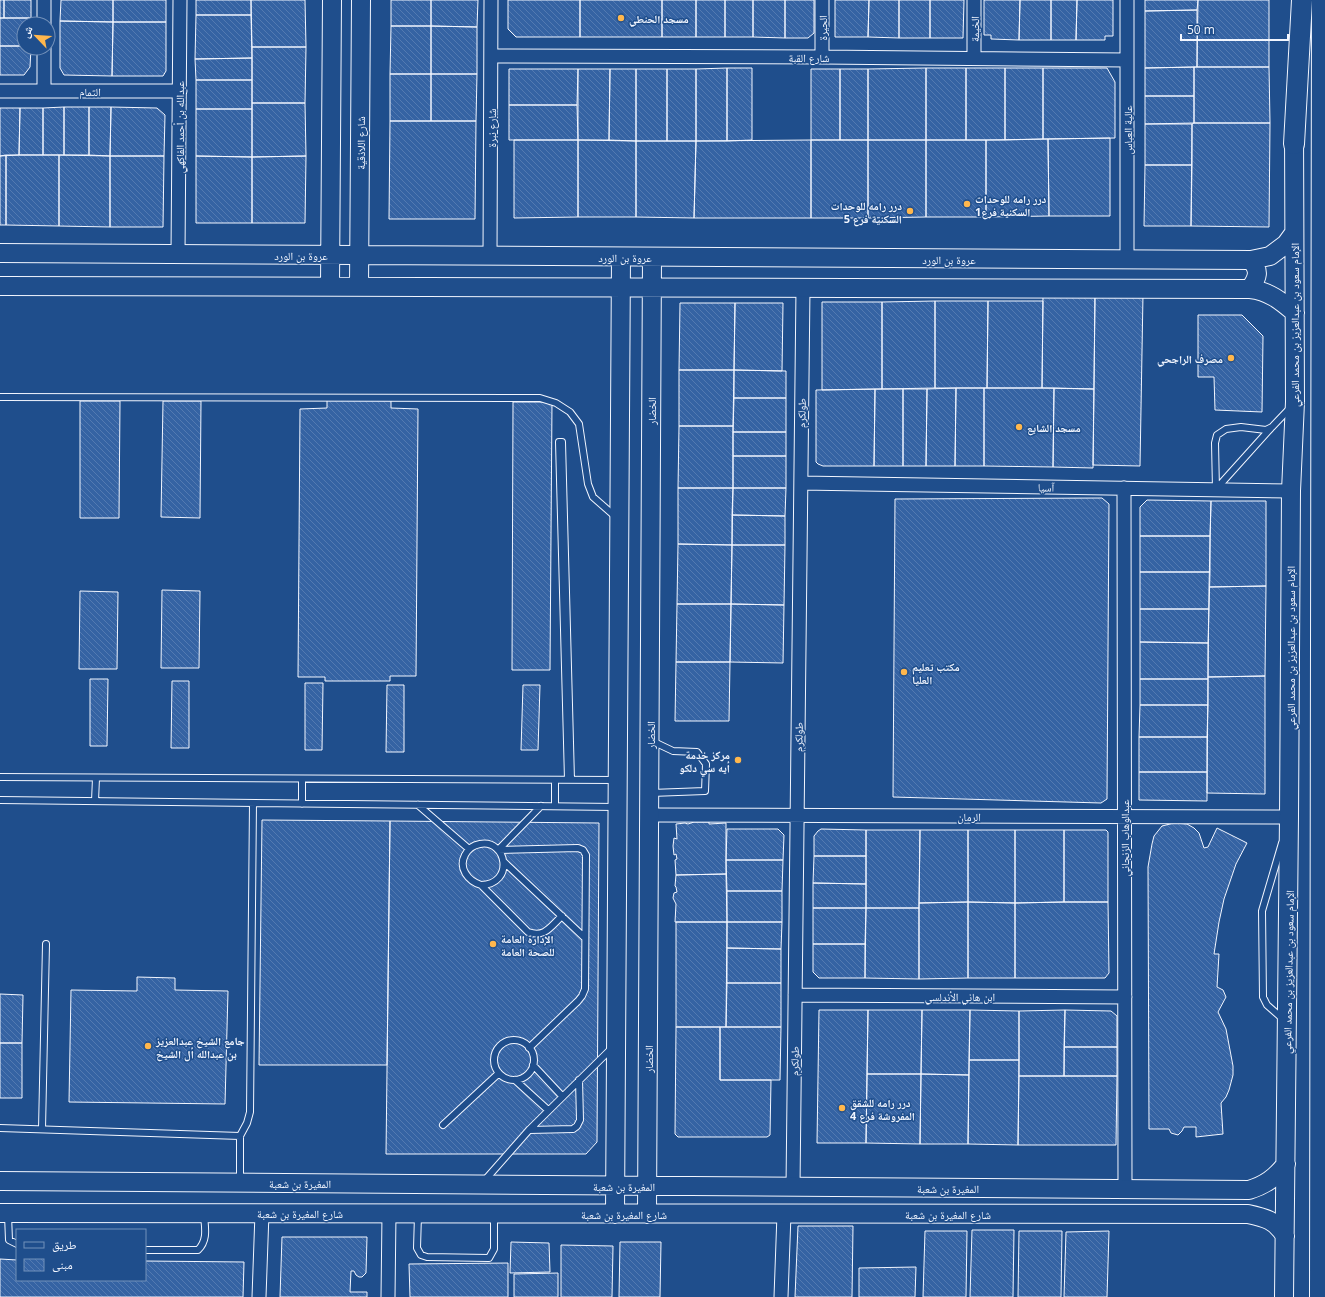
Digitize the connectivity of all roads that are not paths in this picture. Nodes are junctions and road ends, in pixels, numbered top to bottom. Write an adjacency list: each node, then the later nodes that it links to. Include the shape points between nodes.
1 (44, 0): 12 (street)
2 (180, 0): 20 (street, عبدالله بن أحمد الفاكهي)
3 (332, 0): 25 (street)
4 (361, 0): 26 (street, شارع اللاذقية)
5 (491, 0): 14 (street, شارع نبرة)
6 (822, 0): 15 (street, الحيرة)
7 (974, 0): 16 (street, الخيمة)
8 (1127, 0): 17 (street, عالية العباس)
9 (1294, 0): 21 (street, الإمام سعود بن عبدالعزيز بن محمد الفرعي)
10 (1302, 0): 21 (main road)
11 (1322, 0): 117 (main road)
12 (44, 16)
13 (44, 56): 19 (street)
14 (491, 56): 15 (street, شارع القبة); 27 (street, شارع نبرة)
15 (822, 57): 16 (street, شارع القبة)
16 (974, 58): 17 (street, شارع القبة)
17 (1126, 60): 30 (street, عالية العباس)
18 (0, 91): 19 (street, التمام)
19 (44, 91): 20 (street, التمام)
20 (180, 91): 24 (street, عبدالله بن أحمد الفاكهي)
21 (1294, 144): 22 (street, الإمام سعود بن عبدالعزيز بن محمد الفرعي)
22 (1294, 233): 31 (street, عروة بن الورد, via 1286,244 1270,256); 39 (street, الإمام سعود بن عبدالعزيز بن محمد الفرعي)
23 (0, 253): 24 (street, عروة بن الورد)
24 (178, 254): 25 (street, عروة بن الورد)
25 (331, 255): 26 (street, عروة بن الورد); 33 (street)
26 (359, 255): 27 (street, عروة بن الورد); 34 (street, شارع اللاذقية)
27 (490, 256): 28 (street, عروة بن الورد)
28 (621, 257): 29 (street, عروة بن الورد); 35 (street)
29 (652, 257): 30 (street, عروة بن الورد); 36 (street, الخضار)
30 (1127, 260): 31 (street, عروة بن الورد)
31 (1251, 260): 38 (street, via 1256,267 1257,275)
32 (0, 286): 33 (street)
33 (330, 286): 34 (street)
34 (359, 287): 35 (street)
35 (620, 287): 36 (street); 47 (street)
36 (652, 287): 37 (street); 48 (street, الخضار)
37 (803, 288): 38 (street); 43 (street, طولكرم)
38 (1250, 288): 39 (street, via 1271,295)
39 (1294, 313): 41 (street, الإمام سعود بن عبدالعزيز بن محمد الفرعي)
40 (0, 397): 47 (lane, via 540,398 556,403 570,412 579,424 588,484 593,497)
41 (1295, 402): 42 (lane); 46 (street, الإمام سعود بن عبدالعزيز بن محمد الفرعي)
42 (1272, 427): 45 (lane); 45 (lane, via 1266,430 1240,427 1226,429 1217,435)
43 (801, 483): 44 (street, آسيا); 65 (street, طولكرم)
44 (1124, 488): 45 (street, آسيا); 66 (street, عبدالوهاب الزنجاني)
45 (1216, 490): 46 (street, آسيا)
46 (1291, 490): 67 (street, الإمام سعود بن عبدالعزيز بن محمد الفرعي)
47 (619, 520): 54 (street)
48 (650, 739): 55 (street, الخضار); 55 (lane, via 673,752 697,752 706,764 705,790)
49 (0, 777): 50 (lane)
50 (96, 778): 51 (lane); 57 (lane)
51 (302, 779): 52 (lane); 59 (lane)
52 (555, 780): 53 (lane); 62 (lane)
53 (569, 780): 53 (lane, via 562,442 559,442); 54 (lane)
54 (617, 780): 63 (street)
55 (649, 793): 64 (street, الخضار)
56 (0, 800): 57 (lane)
57 (95, 802): 58 (lane)
58 (253, 803): 59 (lane); 90 (lane, via 250,1112)
59 (302, 804): 60 (lane)
60 (418, 805): 61 (lane); 68 (lane)
61 (541, 806): 62 (lane); 69 (lane)
62 (555, 806): 63 (lane)
63 (617, 807): 78 (street)
64 (649, 815): 65 (street, الرمان); 96 (street, الخضار)
65 (797, 815): 66 (street, الرمان); 75 (street, طولكرم)
66 (1124, 816): 67 (street, الرمان); 76 (street, عبدالوهاب الزنجاني)
67 (1289, 817): 77 (street, الإمام سعود بن عبدالعزيز بن محمد الفرعي); 77 (lane, via 1262,911 1263,997 1267,1005)
68 (469, 849): 69 (lane, via 475,845 488,844); 71 (lane, via 463,861 465,874 474,883)
69 (498, 850): 70 (lane); 73 (lane, via 583,850 586,855)
70 (504, 862): 71 (lane, via 502,874 498,879 493,883); 72 (lane)
71 (481, 885): 72 (lane, via 528,932 542,934)
72 (562, 916): 73 (lane)
73 (585, 938): 79 (lane, via 585,989 582,996)
74 (46, 944): 88 (lane)
75 (795, 995): 76 (street, ابن هاني الأندلسي); 97 (street, طولكرم)
76 (1125, 997): 98 (street, عبدالوهاب الزنجاني)
77 (1287, 1023): 91 (street, الإمام سعود بن عبدالعزيز بن محمد الفرعي)
78 (616, 1044): 83 (lane); 95 (street)
79 (529, 1048): 80 (lane); 81 (lane, via 518,1041 506,1042 501,1046 494,1056 495,1068)
80 (533, 1065): 82 (lane, via 526,1075); 84 (lane)
81 (499, 1073): 82 (lane, via 509,1080); 86 (lane)
82 (515, 1080): 85 (lane)
83 (579, 1080): 84 (lane); 89 (lane, via 580,1120 577,1126 573,1129)
84 (562, 1096): 85 (lane)
85 (548, 1110): 89 (lane)
86 (444, 1125)
87 (0, 1128): 88 (lane)
88 (42, 1129): 90 (lane)
89 (529, 1130): 94 (lane)
90 (240, 1136): 93 (lane)
91 (1286, 1164): 99 (street, via 1271,1181); 110 (street, الإمام سعود بن عبدالعزيز بن محمد الفرعي)
92 (0, 1181): 93 (street, المغيرة بن شعبة)
93 (240, 1183): 94 (street, المغيرة بن شعبة)
94 (482, 1185): 95 (street, المغيرة بن شعبة)
95 (615, 1186): 96 (street, المغيرة بن شعبة); 106 (street)
96 (648, 1186): 97 (street, المغيرة بن شعبة); 107 (street, الخضار)
97 (793, 1187): 98 (street, المغيرة بن شعبة)
98 (1125, 1189): 99 (street, المغيرة بن شعبة)
99 (1249, 1190): 109 (street, via 1255,1200)
100 (4, 1213): 101 (street, شارع المغيرة بن شعبة); 111 (lane, via 9,1240)
101 (204, 1213): 102 (street, شارع المغيرة بن شعبة); 112 (lane, via 206,1235 203,1246 198,1250)
102 (262, 1213): 103 (street, شارع المغيرة بن شعبة); 113 (street)
103 (389, 1214): 104 (street, شارع المغيرة بن شعبة); 114 (street)
104 (418, 1214): 105 (street, شارع المغيرة بن شعبة); 105 (lane, via 417,1248 422,1255 489,1258 494,1249)
105 (494, 1214): 106 (street, شارع المغيرة بن شعبة)
106 (615, 1214): 107 (street, شارع المغيرة بن شعبة)
107 (647, 1214): 108 (street, شارع المغيرة بن شعبة)
108 (784, 1214): 109 (street, شارع المغيرة بن شعبة); 115 (street)
109 (1248, 1214): 110 (street, شارع المغيرة بن شعبة, via 1274,1222)
110 (1285, 1236): 116 (street, الإمام سعود بن عبدالعزيز بن محمد الفرعي)
111 (16, 1244)
112 (146, 1250)
113 (259, 1297)
114 (388, 1297)
115 (781, 1297)
116 (1284, 1297)
117 (1320, 1297)

